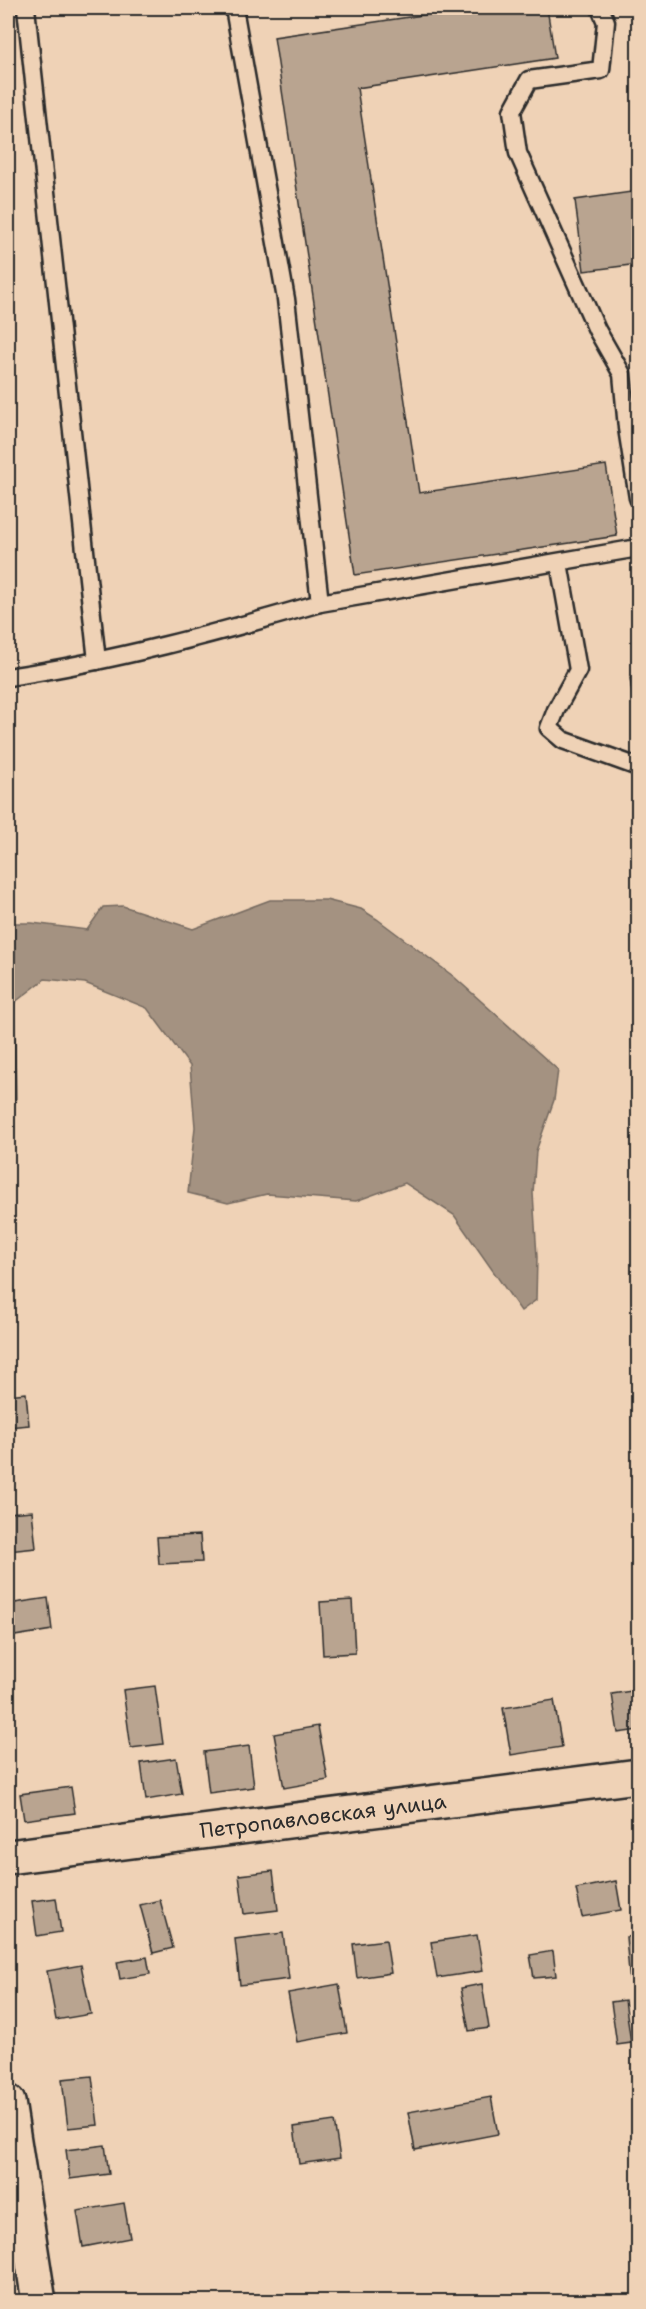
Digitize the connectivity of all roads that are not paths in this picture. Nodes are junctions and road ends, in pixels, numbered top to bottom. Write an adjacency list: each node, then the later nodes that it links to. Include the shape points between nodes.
1 (26, 8): 8 (lane)
2 (234, 8): 7 (lane, via 286,299)
3 (600, 8): 4 (lane, via 606,22 602,70 529,80 512,111 519,153 597,330 622,374)
4 (639, 498)
5 (639, 548): 6 (lane)
6 (559, 563): 7 (lane); 10 (lane, via 578,670 549,728 564,740)
7 (320, 603): 8 (lane, via 216,634)
8 (97, 661): 9 (lane)
9 (8, 677)
10 (639, 767)
11 (639, 1776): 12 (street, Петропавловская улица)
12 (8, 1857)
13 (8, 2102): 14 (street)
14 (39, 2301)

